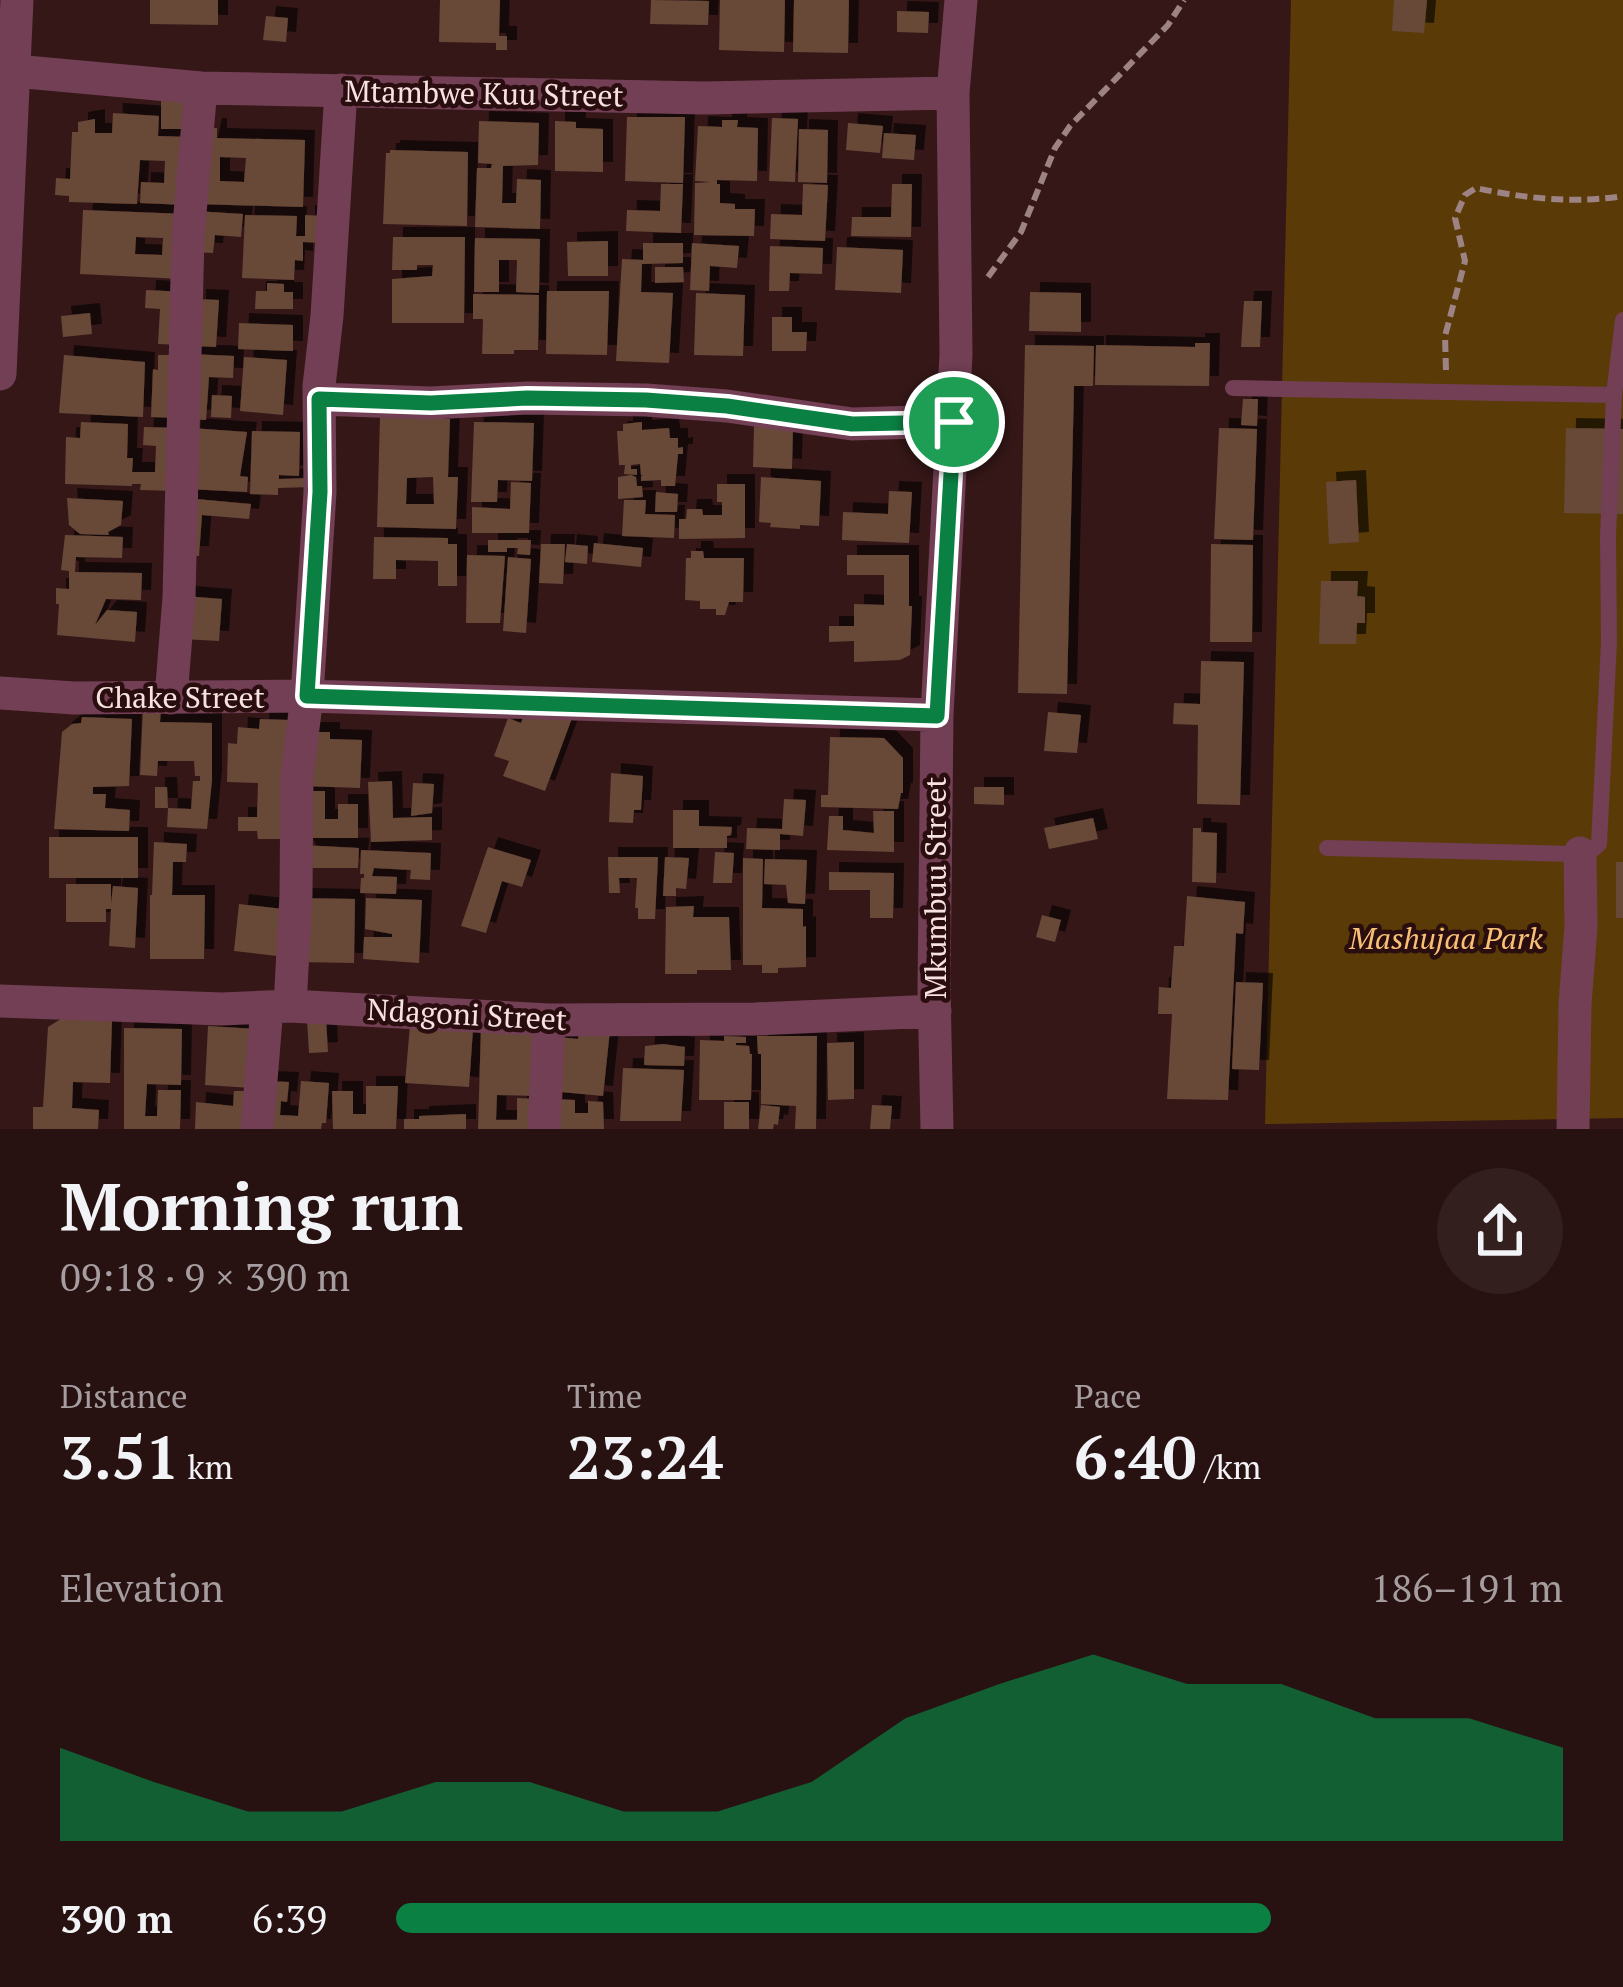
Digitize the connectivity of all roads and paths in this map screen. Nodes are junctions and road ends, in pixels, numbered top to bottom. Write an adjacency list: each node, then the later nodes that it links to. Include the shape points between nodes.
1 (17, 0): 4 (street)
2 (961, 0): 7 (street, Mkumbuu Street)
3 (1184, 0): 9 (path, via 1070,126 1021,232)
4 (15, 71): 5 (street, Mtambwe Kuu Street); 11 (street)
5 (201, 88): 6 (street, Mtambwe Kuu Street); 19 (street)
6 (341, 90): 7 (street, Mtambwe Kuu Street); 15 (street)
7 (952, 94): 9 (street, Mkumbuu Street)
8 (1623, 196): 13 (path, via 1476,188 1465,195 1455,218 1465,261 1445,336)
9 (956, 314): 16 (street, Mkumbuu Street)
10 (1623, 320): 14 (lane)
11 (0, 374)
12 (1233, 388): 13 (lane)
13 (1452, 391): 14 (lane)
14 (1614, 395): 22 (lane, via 1602,835)
15 (319, 399): 16 (street, via 646,400 852,424); 18 (street)
16 (954, 422): 20 (street, Mkumbuu Street)
17 (0, 693): 19 (street, Chake Street)
18 (307, 696): 19 (street, Chake Street); 20 (street, Chake Street); 24 (street, via 296,879)
19 (171, 698)
20 (937, 716): 25 (street, Mkumbuu Street)
21 (1327, 848): 22 (lane)
22 (1580, 853): 30 (street)
23 (0, 1001): 24 (street, Ndagoni Street)
24 (278, 1007): 26 (street, Ndagoni Street); 27 (street)
25 (934, 1011): 26 (street, Ndagoni Street); 29 (street, Mkumbuu Street)
26 (549, 1020): 28 (street)
27 (257, 1129)
28 (544, 1129)
29 (937, 1129)
30 (1573, 1129)

